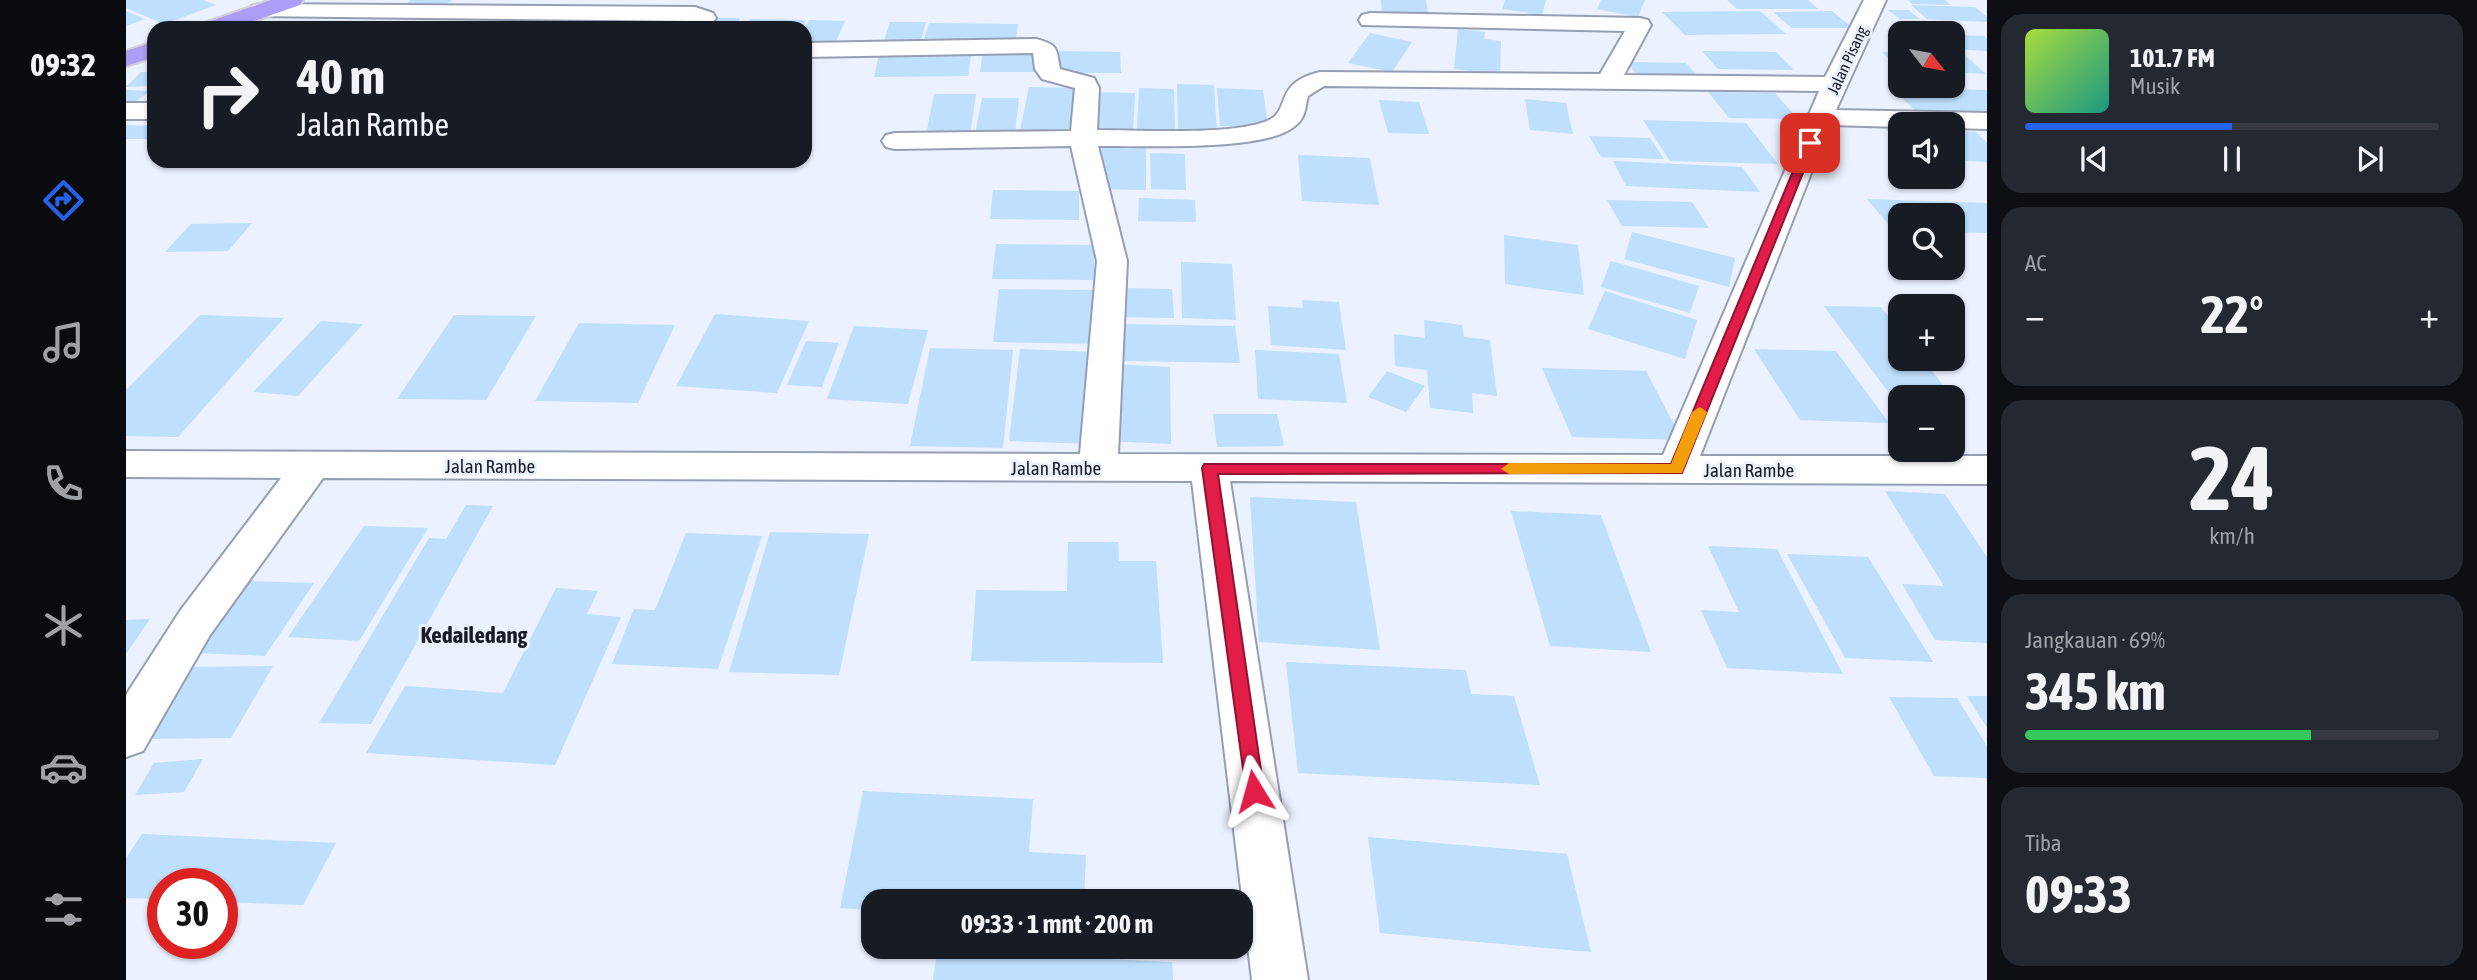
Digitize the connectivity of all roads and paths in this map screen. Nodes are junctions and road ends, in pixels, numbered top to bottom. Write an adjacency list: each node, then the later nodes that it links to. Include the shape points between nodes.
1 (292, 0): 3 (highway)
2 (1875, 0): 11 (street, Jalan Pisang)
3 (260, 11): 5 (highway); 6 (street, via 695,14 705,18)
4 (1370, 20): 10 (street, via 1640,25)
5 (232, 21)
6 (702, 21)
7 (812, 50): 16 (street, via 1042,47 1051,74 1084,83 1087,88)
8 (147, 52): 9 (highway)
9 (126, 59)
10 (1608, 82): 11 (street); 16 (street, via 1320,79 1296,92 1285,122 1258,132)
11 (1835, 83): 14 (street, Jalan Pisang)
12 (126, 111): 13 (street)
13 (147, 111)
14 (1820, 117): 15 (street); 22 (street, Jalan Pisang)
15 (1987, 121)
16 (1083, 139): 17 (street); 20 (street, via 1112,261)
17 (895, 141)
18 (126, 464): 19 (street, Jalan Rambe)
19 (312, 465): 20 (street, Jalan Rambe); 24 (street, via 195,623)
20 (1098, 468): 21 (street, Jalan Rambe)
21 (1209, 468): 22 (street, Jalan Rambe); 25 (street)
22 (1676, 469): 23 (street, Jalan Rambe)
23 (1987, 470)
24 (126, 736)
25 (1280, 980)

